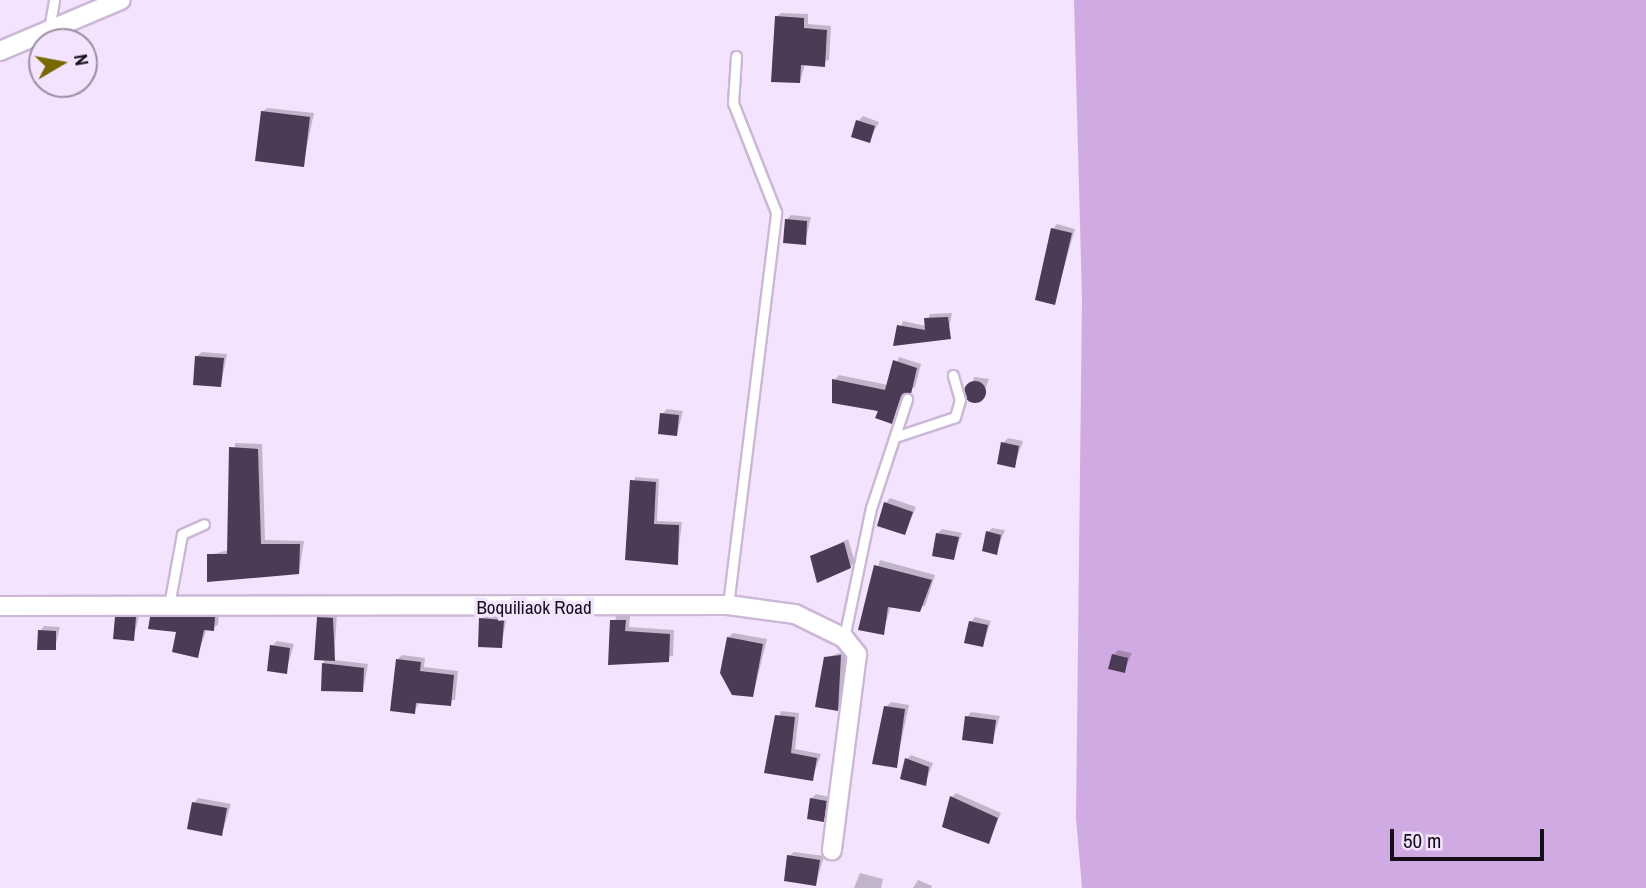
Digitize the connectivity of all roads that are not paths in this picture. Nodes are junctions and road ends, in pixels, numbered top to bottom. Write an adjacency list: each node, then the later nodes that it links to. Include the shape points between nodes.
1 (54, 0): 3 (lane)
2 (121, 0): 4 (street)
3 (49, 28)
4 (56, 28)
5 (28, 40): 6 (street)
6 (0, 51)
7 (736, 57): 13 (lane, via 733,103 776,212)
8 (953, 375): 10 (lane, via 960,400 955,417)
9 (907, 399): 10 (lane)
10 (895, 437): 15 (lane, via 871,508)
11 (204, 524): 12 (lane, via 182,534)
12 (169, 605): 13 (street, Boquiliaok Road); 14 (street, Boquiliaok Road)
13 (728, 605): 15 (street, Boquiliaok Road, via 794,614)
14 (0, 606)
15 (844, 638): 16 (street, via 857,654)
16 (832, 850)

